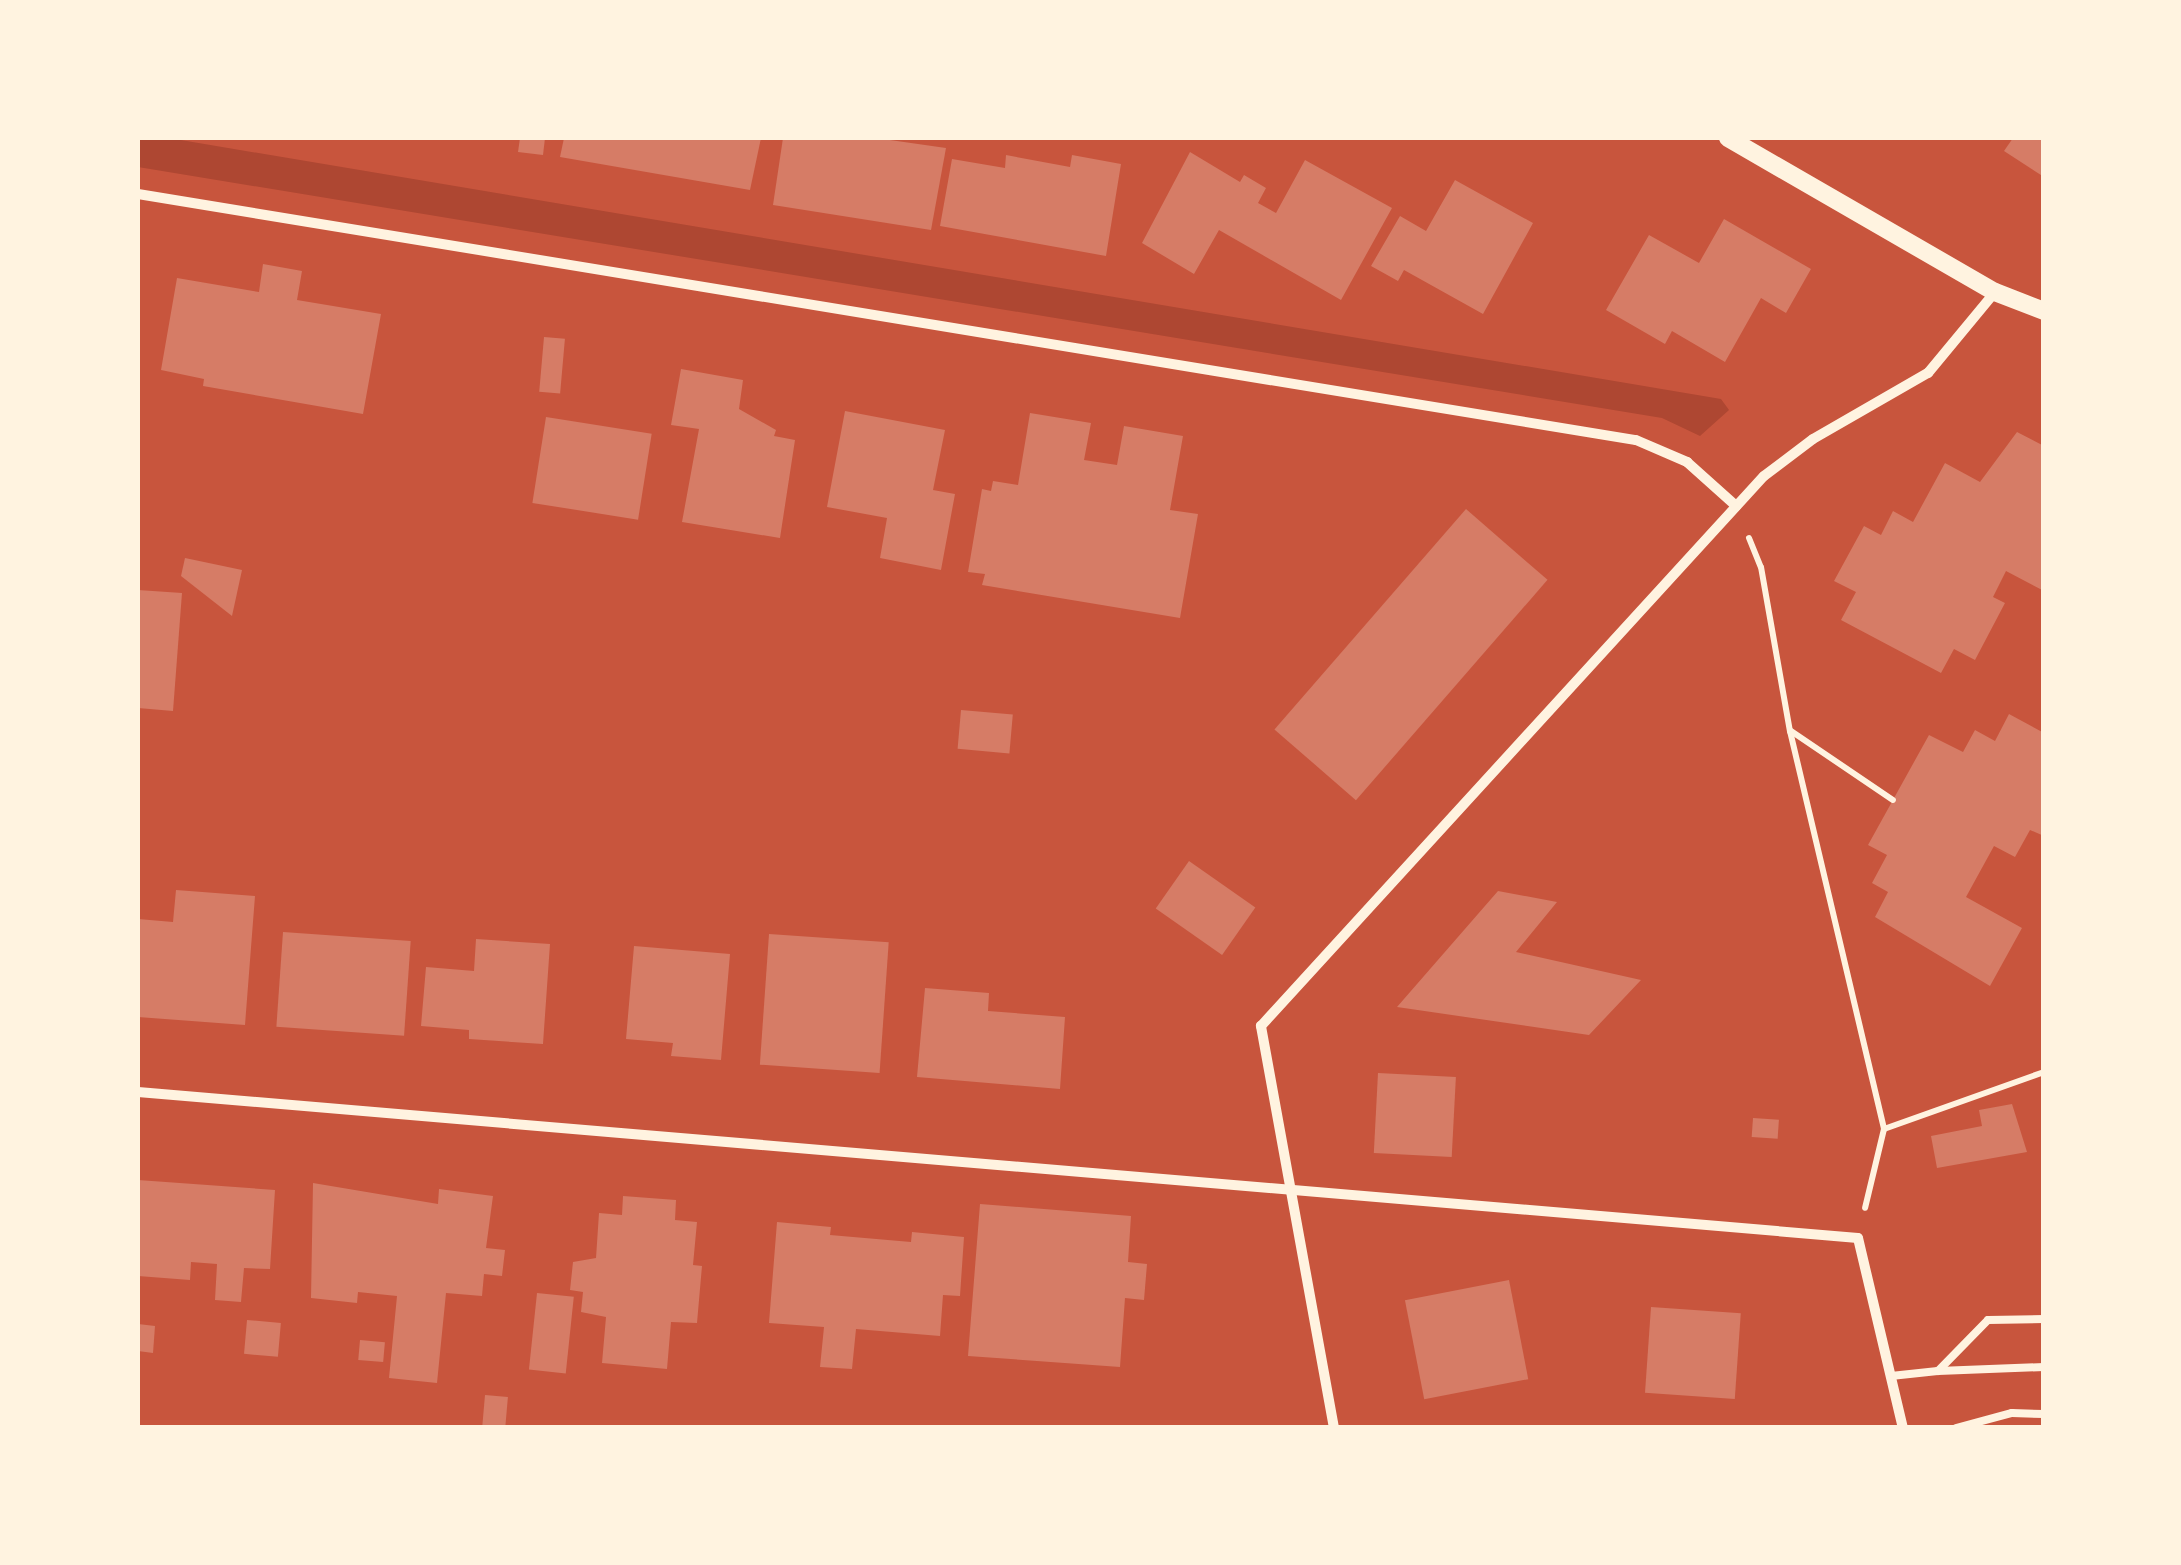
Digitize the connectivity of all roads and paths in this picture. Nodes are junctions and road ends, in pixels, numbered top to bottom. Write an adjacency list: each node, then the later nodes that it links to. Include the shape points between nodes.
1 (1728, 138): 3 (street)
2 (138, 194): 5 (street, via 1636,440 1686,462)
3 (1995, 292): 4 (street); 5 (street, via 1928,374 1786,456)
4 (2044, 311)
5 (1736, 506): 6 (path, via 1762,567); 11 (street, via 1261,1026)
6 (1790, 731): 7 (path); 10 (path)
7 (1893, 800)
8 (2044, 1072): 10 (path)
9 (138, 1092): 11 (street)
10 (1884, 1129): 12 (path)
11 (1288, 1193): 12 (street); 18 (street)
12 (1858, 1238): 16 (street)
13 (2044, 1319): 15 (lane, via 1988,1320)
14 (2044, 1367): 15 (lane)
15 (1938, 1371): 16 (lane)
16 (1890, 1376): 19 (street)
17 (2044, 1414): 20 (lane, via 2012,1413)
18 (1334, 1428)
19 (1903, 1428)
20 (1956, 1428)

